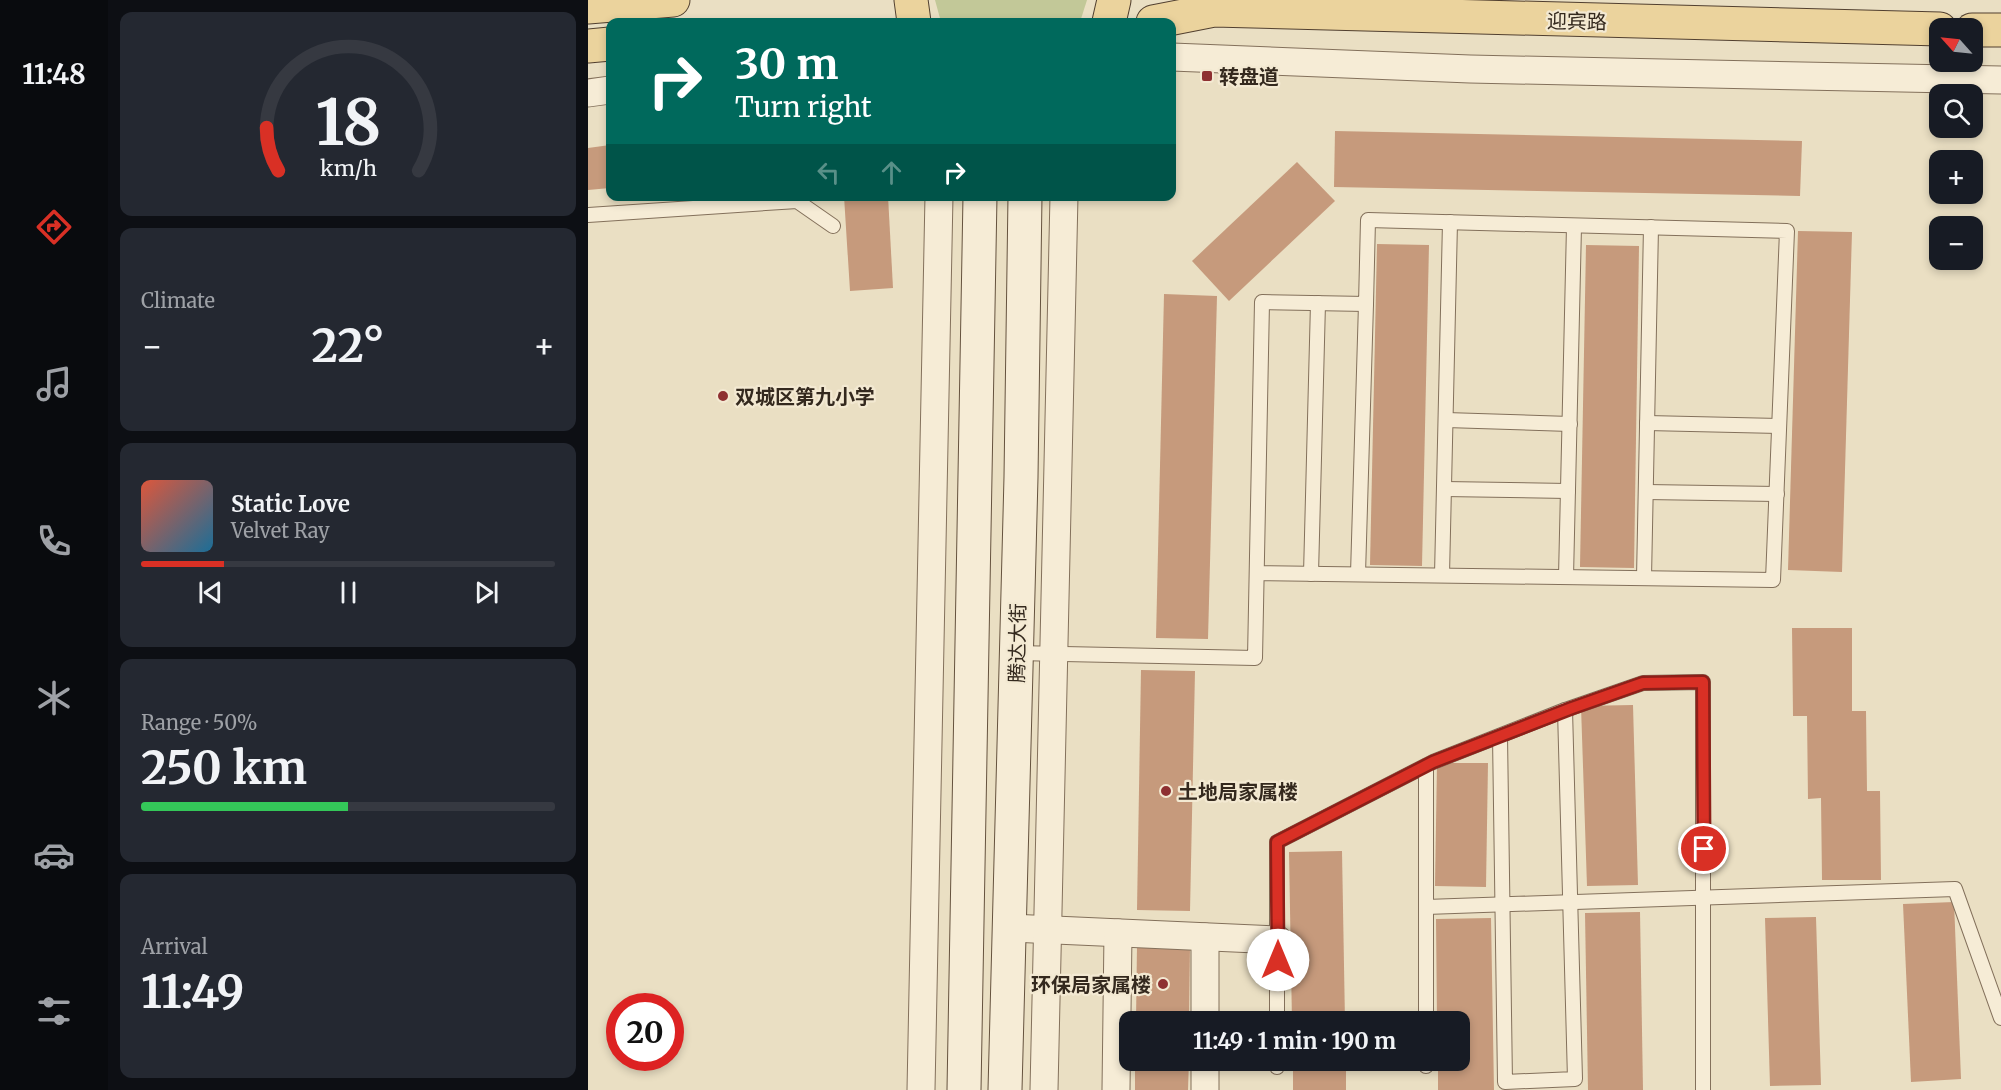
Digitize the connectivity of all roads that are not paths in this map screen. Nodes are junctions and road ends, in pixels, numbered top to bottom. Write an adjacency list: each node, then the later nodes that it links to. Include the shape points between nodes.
1 (673, 0): 4 (main road)
2 (910, 0): 5 (main road)
3 (1114, 0): 6 (main road)
4 (603, 4)
5 (913, 18)
6 (1110, 18)
7 (1173, 18): 8 (main road, 迎宾路, via 1214,10)
8 (1929, 29)
9 (1983, 30): 10 (main road)
10 (2001, 30)
11 (606, 44): 12 (main road)
12 (588, 46)
13 (1176, 57): 14 (street, via 1470,69)
14 (2001, 80)
15 (606, 91): 16 (street)
16 (588, 93)
17 (939, 201): 61 (street)
18 (980, 201): 62 (main road)
19 (1025, 201): 42 (main road, 腾达大街)
20 (1064, 201): 43 (street)
21 (588, 215): 23 (lane, via 797,201)
22 (1450, 222): 24 (lane); 27 (lane, via 1368,220); 28 (lane)
23 (833, 226)
24 (1574, 226): 25 (lane); 30 (lane)
25 (1651, 227): 29 (lane); 31 (lane, via 1787,231)
26 (1318, 303): 27 (lane); 36 (lane, via 1262,302); 37 (lane)
27 (1366, 304): 38 (lane)
28 (1446, 420): 30 (lane); 32 (lane)
29 (1647, 423): 31 (lane); 34 (lane)
30 (1570, 424): 33 (lane)
31 (1779, 426): 35 (lane)
32 (1444, 489): 33 (lane); 39 (lane)
33 (1568, 491): 40 (lane)
34 (1646, 492): 35 (lane); 41 (lane)
35 (1777, 494): 41 (lane, via 1773,580)
36 (1257, 573): 37 (lane); 43 (lane, via 1255,658)
37 (1311, 573): 38 (lane)
38 (1358, 574): 39 (lane)
39 (1442, 575): 40 (lane)
40 (1566, 577): 41 (lane)
41 (1644, 578)
42 (1016, 653): 43 (lane); 51 (main road, 腾达大街)
43 (1054, 653): 52 (street)
44 (1565, 710): 45 (lane); 47 (lane, via 1643,683 1703,682); 48 (lane)
45 (1500, 736): 46 (lane); 49 (lane)
46 (1426, 766): 50 (lane); 55 (lane, via 1277,842)
47 (1705, 897): 48 (lane); 59 (lane, via 1955,889); 67 (lane)
48 (1571, 902): 49 (lane); 49 (lane, via 1575,1079 1505,1082)
49 (1501, 905): 50 (lane)
50 (1426, 907): 58 (lane)
51 (1009, 928): 52 (street); 63 (main road, 腾达大街)
52 (1048, 930): 53 (street); 64 (street)
53 (1118, 933): 54 (street); 65 (street)
54 (1205, 937): 55 (street); 56 (street)
55 (1278, 940): 57 (lane)
56 (1205, 1011)
57 (1277, 1011)
58 (1426, 1011)
59 (2001, 1018)
60 (1204, 1071): 66 (street)
61 (921, 1090)
62 (963, 1090)
63 (1005, 1090)
64 (1044, 1090)
65 (1116, 1090)
66 (1204, 1090)
67 (1703, 1090)

